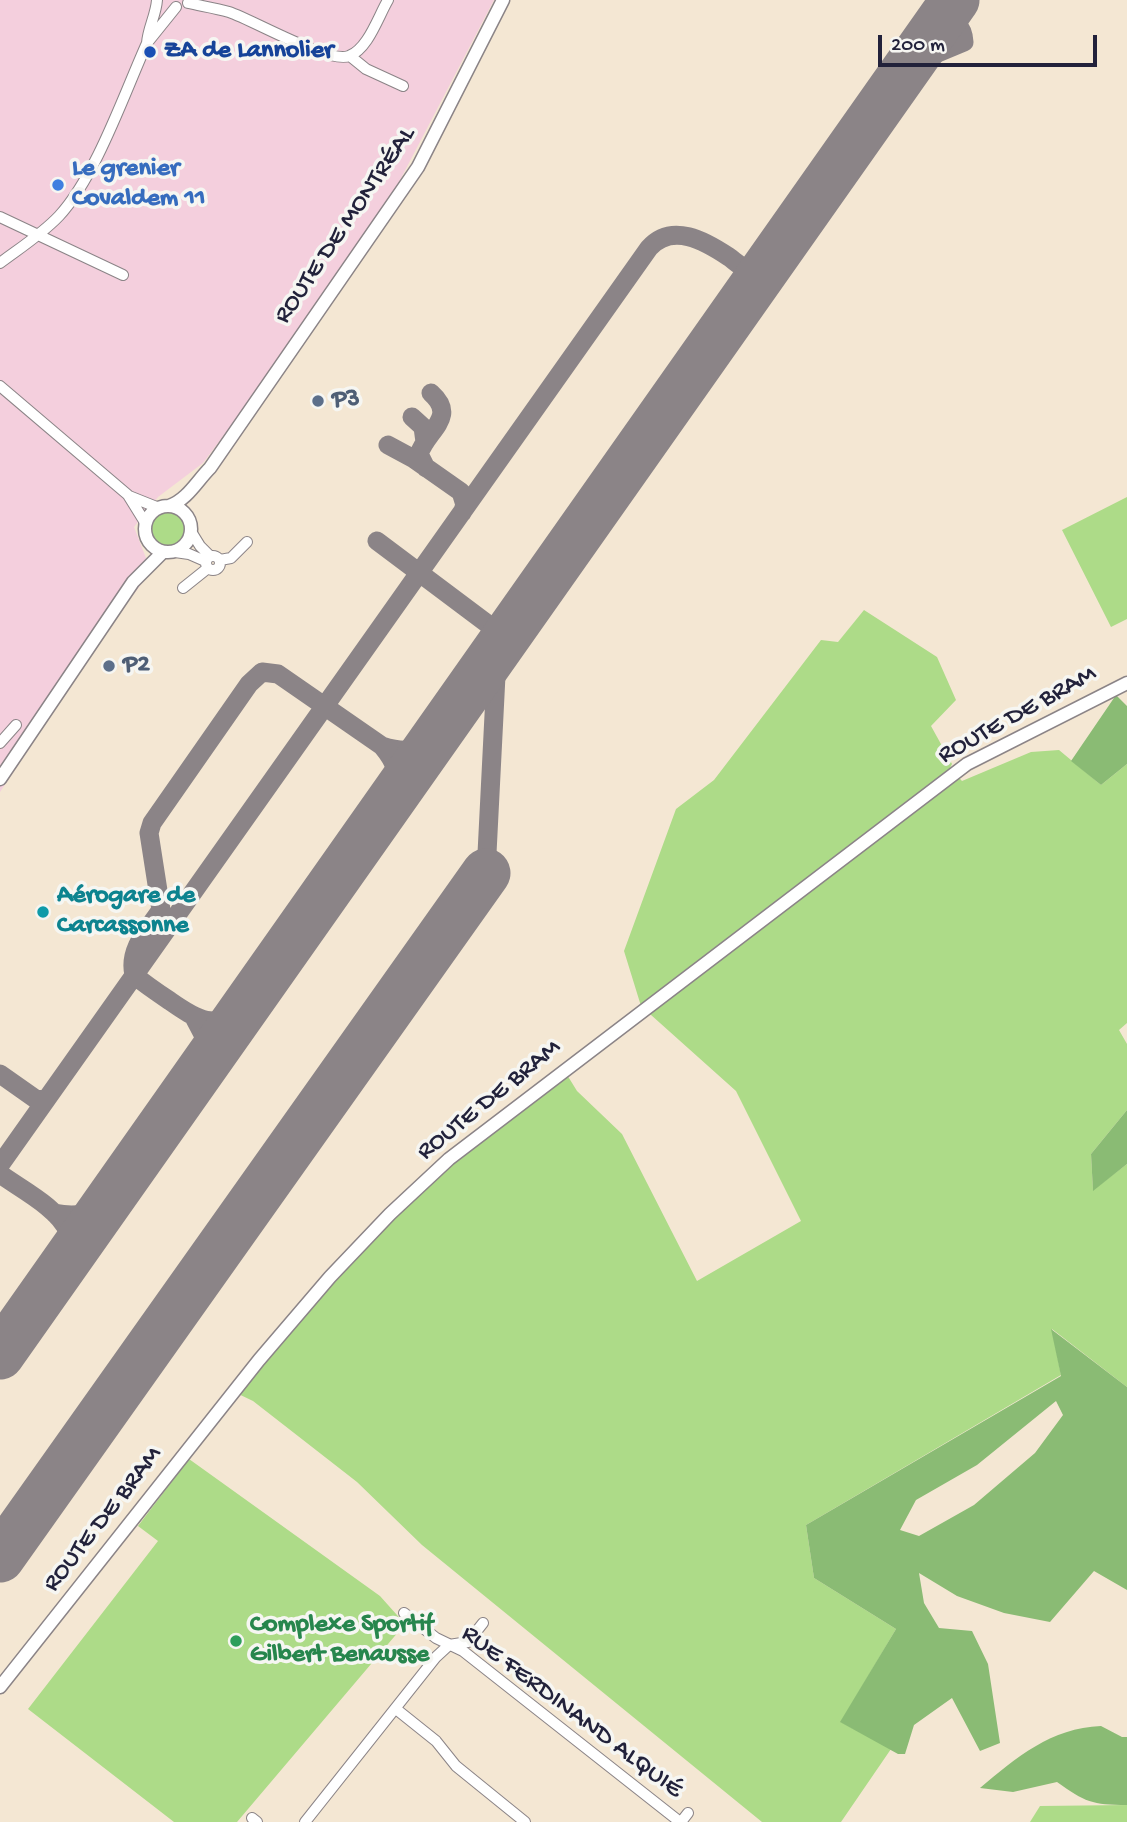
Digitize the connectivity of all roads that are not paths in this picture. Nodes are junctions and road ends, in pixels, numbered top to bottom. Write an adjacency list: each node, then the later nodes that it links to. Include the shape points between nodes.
1 (159, 0): 6 (street); 8 (street)
2 (213, 0): 7 (street)
3 (388, 0): 9 (street, via 363,45)
4 (503, 0): 16 (main road, ROUTE DE MONTRÉAL, via 418,167)
5 (189, 1): 6 (street); 7 (street)
6 (176, 7): 8 (street)
7 (229, 12): 9 (street, via 334,57)
8 (147, 43): 12 (street, via 78,192)
9 (350, 56): 10 (street)
10 (403, 86)
11 (0, 217): 12 (street)
12 (38, 234): 13 (street); 14 (street)
13 (0, 264)
14 (123, 275)
15 (0, 386): 17 (street)
16 (210, 468): 18 (main road, ROUTE DE MONTRÉAL, via 191,491); 19 (main road, ROUTE DE MONTRÉAL, via 190,508)
17 (128, 495): 18 (street); 20 (street)
18 (164, 507): 19 (main road, via 181,509); 20 (main road, via 148,517)
19 (190, 519): 21 (main road)
20 (146, 524): 23 (main road)
21 (191, 533): 24 (main road, via 186,545); 25 (street)
22 (247, 541): 25 (street, via 231,558)
23 (149, 542): 24 (main road); 26 (main road)
24 (169, 552): 25 (street); 26 (main road)
25 (211, 561): 27 (street)
26 (133, 582): 31 (main road)
27 (183, 588)
28 (1127, 683): 35 (main road, ROUTE DE BRAM, via 967,764 449,1159 390,1214 259,1360)
29 (16, 725): 30 (street)
30 (0, 744)
31 (0, 779)
32 (404, 1613): 34 (street, RUE FERDINAND ALQUIÉ)
33 (483, 1623): 34 (street, via 468,1642)
34 (449, 1645): 36 (street); 40 (street, RUE FERDINAND ALQUIÉ, via 463,1651)
35 (0, 1687)
36 (396, 1709): 38 (street); 39 (street)
37 (688, 1813): 40 (street)
38 (305, 1822)
39 (525, 1822)
40 (680, 1822)

